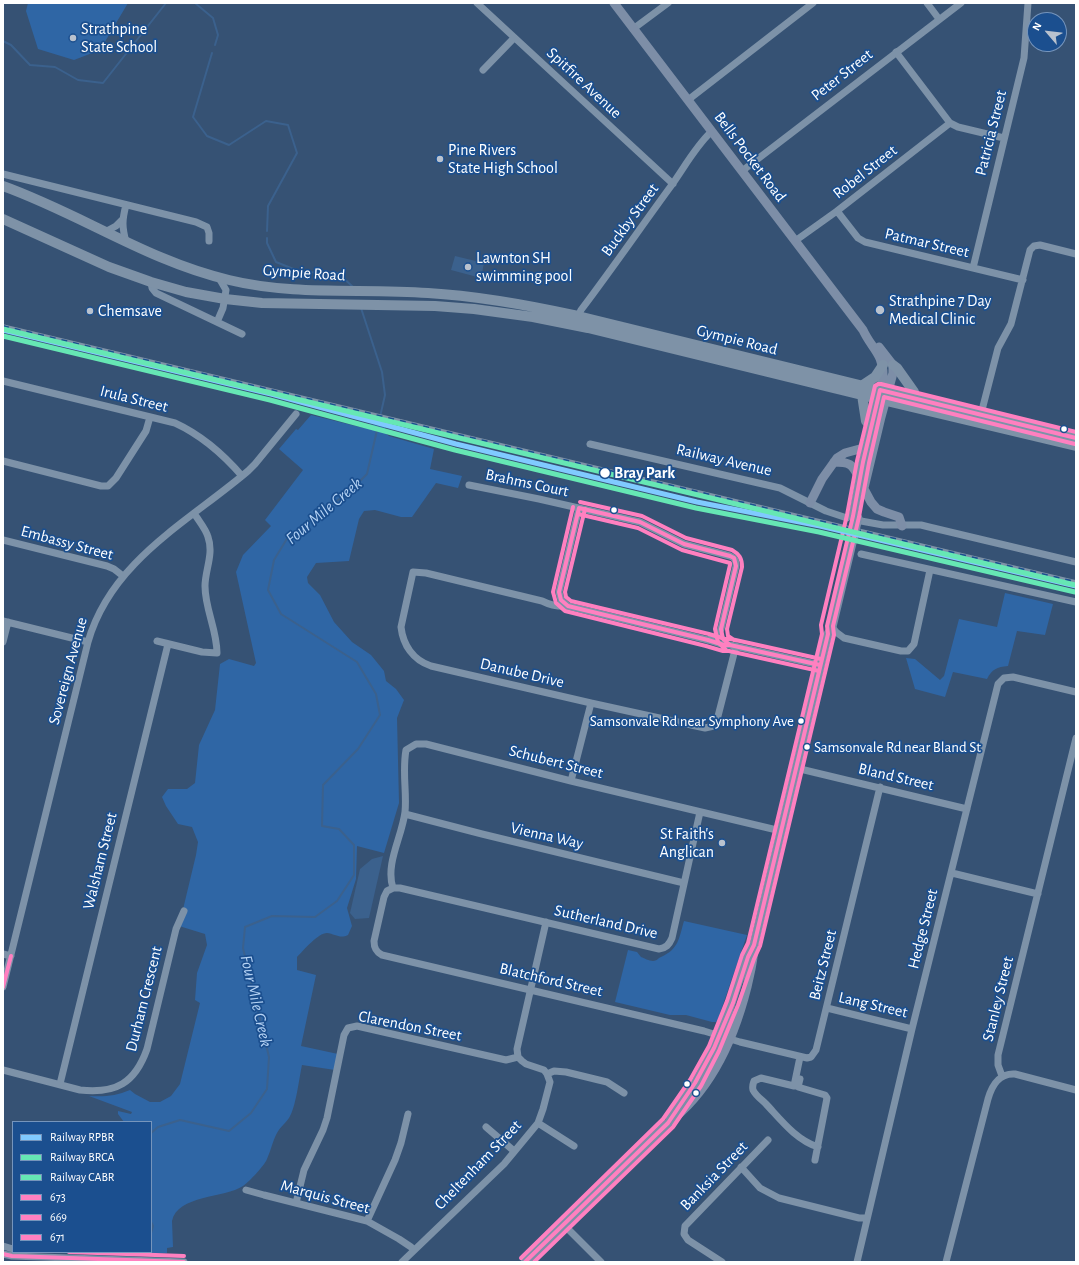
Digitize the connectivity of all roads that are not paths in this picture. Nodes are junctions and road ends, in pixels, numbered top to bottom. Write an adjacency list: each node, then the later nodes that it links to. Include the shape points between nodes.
1 (477, 3): 10 (street, Spitfire Avenue)
2 (614, 3): 9 (main road, Bells Pocket Road)
3 (668, 3): 9 (street)
4 (814, 3): 13 (street)
5 (927, 3): 8 (street)
6 (961, 3): 8 (street, Peter Street)
7 (1028, 3): 16 (street, Patricia Street, via 1024,58)
8 (939, 19): 11 (street, Peter Street)
9 (633, 29): 13 (main road, Bells Pocket Road)
10 (514, 38): 12 (street); 19 (street, Spitfire Avenue)
11 (896, 52): 14 (street); 17 (street, Peter Street)
12 (483, 70)
13 (688, 100): 15 (main road, Bells Pocket Road)
14 (950, 123): 16 (street); 22 (street, Robel Street)
15 (711, 132): 17 (main road, Bells Pocket Road); 19 (street, Buckby Street)
16 (1004, 138): 30 (street, Patricia Street)
17 (742, 171): 27 (main road, Bells Pocket Road)
18 (3, 174): 21 (street)
19 (673, 184): 37 (street, Buckby Street)
20 (3, 186): 25 (highway, Gympie Road, via 44,202)
21 (126, 205): 24 (street); 26 (street, via 203,225 208,230)
22 (837, 211): 27 (street, Robel Street); 30 (street, Patmar Street, via 858,238 865,242)
23 (3, 219): 33 (highway, Gympie Road, via 103,264)
24 (122, 220): 25 (street); 28 (street)
25 (105, 232): 28 (highway, Gympie Road)
26 (209, 241)
27 (795, 241): 40 (main road, Bells Pocket Road, via 863,330 870,335)
28 (126, 242): 31 (highway, Gympie Road, via 174,264)
29 (1076, 254): 32 (street, via 1040,245 1034,246 1030,250)
30 (973, 268): 32 (street, Patmar Street)
31 (219, 278): 34 (highway, Gympie Road, via 278,289); 35 (street, via 226,288)
32 (1023, 280): 46 (street, via 1011,324 998,348)
33 (151, 282): 35 (highway, Gympie Road); 38 (street, Gympie Road, via 156,293)
34 (387, 292): 36 (street, via 386,298); 37 (highway, Gympie Road, via 428,293 522,304)
35 (225, 300): 36 (highway, Gympie Road, via 278,304); 38 (street)
36 (391, 305): 37 (highway, Gympie Road, via 474,309 533,318)
37 (576, 321): 42 (highway, Gympie Road)
38 (217, 322): 39 (street, Gympie Road)
39 (242, 334)
40 (888, 365): 42 (highway); 43 (main road, via 883,377); 44 (highway, via 897,368)
41 (3, 381): 47 (street, Irula Street)
42 (863, 390): 43 (highway, Gympie Road); 48 (highway, via 866,421)
43 (883, 395): 44 (highway, Gympie Road); 48 (main road); 51 (highway, Gympie Road); 58 (main road)
44 (916, 398): 46 (highway, Gympie Road)
45 (296, 414): 55 (street, Sovereign Avenue)
46 (981, 414): 49 (highway, Gympie Road)
47 (150, 417): 53 (street, via 146,431 116,478 108,486); 55 (street, Irula Street, via 175,423 196,434)
48 (871, 426): 52 (main road)
49 (1076, 438)
50 (590, 444): 59 (street, Railway Avenue, via 770,485)
51 (1076, 446)
52 (867, 447): 54 (main road, via 841,455); 56 (main road)
53 (3, 461)
54 (834, 462): 56 (main road, via 847,463); 59 (main road)
55 (242, 476): 61 (street, Sovereign Avenue)
56 (860, 479): 62 (main road)
57 (469, 486): 60 (street, Brahms Court)
58 (864, 489): 62 (main road); 63 (main road, via 877,509 897,516 901,519)
59 (810, 503): 62 (street, Railway Avenue, via 826,511)
60 (579, 508): 69 (street); 74 (street, Brahms Court, via 640,522 684,544 734,558 736,566)
61 (194, 513): 68 (street, Sovereign Avenue, via 157,541); 81 (street, via 208,536 210,547 205,587 217,653)
62 (855, 518): 63 (street, Railway Avenue, via 883,525); 75 (main road, via 827,626)
63 (902, 526): 66 (street, Railway Avenue, via 921,525)
64 (3, 540): 68 (street, Embassy Street, via 107,566)
65 (862, 554): 67 (street)
66 (1076, 562)
67 (930, 570): 71 (street); 76 (street, via 914,644 908,651)
68 (123, 576): 80 (street, Sovereign Avenue, via 97,617)
69 (559, 592): 70 (street, via 553,599); 72 (street, via 560,600)
70 (542, 600): 72 (street, via 563,607); 86 (street, Danube Drive, via 413,572 401,626 402,635 414,657 422,663)
71 (1076, 602)
72 (568, 606): 77 (street)
73 (6, 621): 79 (street); 80 (street)
74 (721, 629): 77 (street, via 717,636); 83 (street, via 723,639)
75 (830, 630): 76 (street); 82 (main road)
76 (844, 638): 82 (street, via 834,639)
77 (708, 640): 83 (street)
78 (157, 641): 81 (street)
79 (3, 642)
80 (88, 642): 103 (street, Sovereign Avenue)
81 (168, 644): 115 (street, Walsham Street)
82 (826, 644): 84 (main road)
83 (733, 645): 84 (street); 86 (street, Danube Drive, via 714,726 705,728)
84 (820, 665): 88 (main road)
85 (1076, 692): 91 (street, Hedge Street, via 1003,678 998,684)
86 (591, 704): 89 (street)
87 (1076, 738): 98 (street, Stanley Street)
88 (796, 768): 90 (street, Bland Street); 94 (main road)
89 (571, 781): 92 (street, Schubert Street); 93 (street, Schubert Street, via 426,744 416,744 406,750)
90 (880, 787): 91 (street, Bland Street); 106 (street, Beitz Street)
91 (966, 809): 95 (street, Hedge Street)
92 (700, 812): 94 (street); 96 (street, Sutherland Drive)
93 (405, 814): 96 (street, Vienna Way); 97 (street, via 390,873)
94 (781, 831): 101 (main road)
95 (952, 872): 98 (street); 107 (street, Hedge Street)
96 (684, 883): 100 (street, Sutherland Drive, via 672,938 664,948 659,949)
97 (393, 888): 100 (street, Sutherland Drive); 105 (street, Blatchford Street, via 387,891 384,897 374,941 376,950 382,955)
98 (1038, 894): 114 (street, Stanley Street, via 998,1055)
99 (184, 911): 115 (street, Durham Crescent, via 176,928 147,1049 136,1072 117,1088 111,1089 80,1090)
100 (546, 922): 105 (street)
101 (754, 945): 108 (main road); 109 (main road, via 754,959 744,999)
102 (3, 954): 103 (street)
103 (11, 956): 104 (street, Sovereign Avenue)
104 (3, 987)
105 (530, 990): 108 (street, Blatchford Street); 110 (street, via 517,1049)
106 (826, 1008): 107 (street, Lang Street); 111 (street, Beitz Street, via 816,1050 811,1057)
107 (912, 1029): 130 (street, Hedge Street)
108 (720, 1035): 109 (street); 120 (main road, via 699,1077)
109 (730, 1039): 111 (street); 120 (main road, via 697,1095)
110 (518, 1057): 113 (street, via 522,1062); 129 (street, Clarendon Street, via 506,1060 357,1026 348,1028 344,1035 325,1124 304,1170)
111 (802, 1057): 124 (street, via 798,1087 821,1093 827,1098); 124 (street, via 794,1086 761,1078 754,1081 752,1086 756,1095 779,1120 808,1144)
112 (3, 1070): 115 (street, Durham Crescent)
113 (548, 1074): 117 (street, via 554,1071 566,1072 607,1082); 119 (street, Cheltenham Street, via 550,1082)
114 (1002, 1076): 116 (street, via 1020,1075); 143 (street, via 994,1084 988,1099)
115 (60, 1084)
116 (1076, 1090)
117 (624, 1093)
118 (408, 1114): 131 (street, via 395,1160)
119 (538, 1123): 123 (street); 125 (street, Cheltenham Street)
120 (668, 1123): 132 (main road)
121 (486, 1127): 125 (street)
122 (768, 1140): 127 (street, Banksia Street)
123 (574, 1146)
124 (818, 1147): 126 (street)
125 (514, 1151): 133 (street, Cheltenham Street, via 504,1164)
126 (815, 1160)
127 (741, 1167): 130 (street, via 760,1188 779,1198); 141 (street, Banksia Street, via 685,1226 684,1234 688,1240)
128 (246, 1190): 129 (street, Marquis Street)
129 (296, 1203): 131 (street, Marquis Street)
130 (867, 1218): 142 (street, Hedge Street)
131 (367, 1221): 133 (street, Marquis Street, via 399,1238)
132 (564, 1224): 139 (main road); 140 (street)
133 (414, 1250): 138 (street, Cheltenham Street)
134 (28, 1253): 136 (street)
135 (3, 1254): 136 (street)
136 (41, 1256): 137 (street)
137 (184, 1262)
138 (402, 1262)
139 (525, 1262)
140 (601, 1262)
141 (722, 1262)
142 (857, 1262)
143 (946, 1262)

